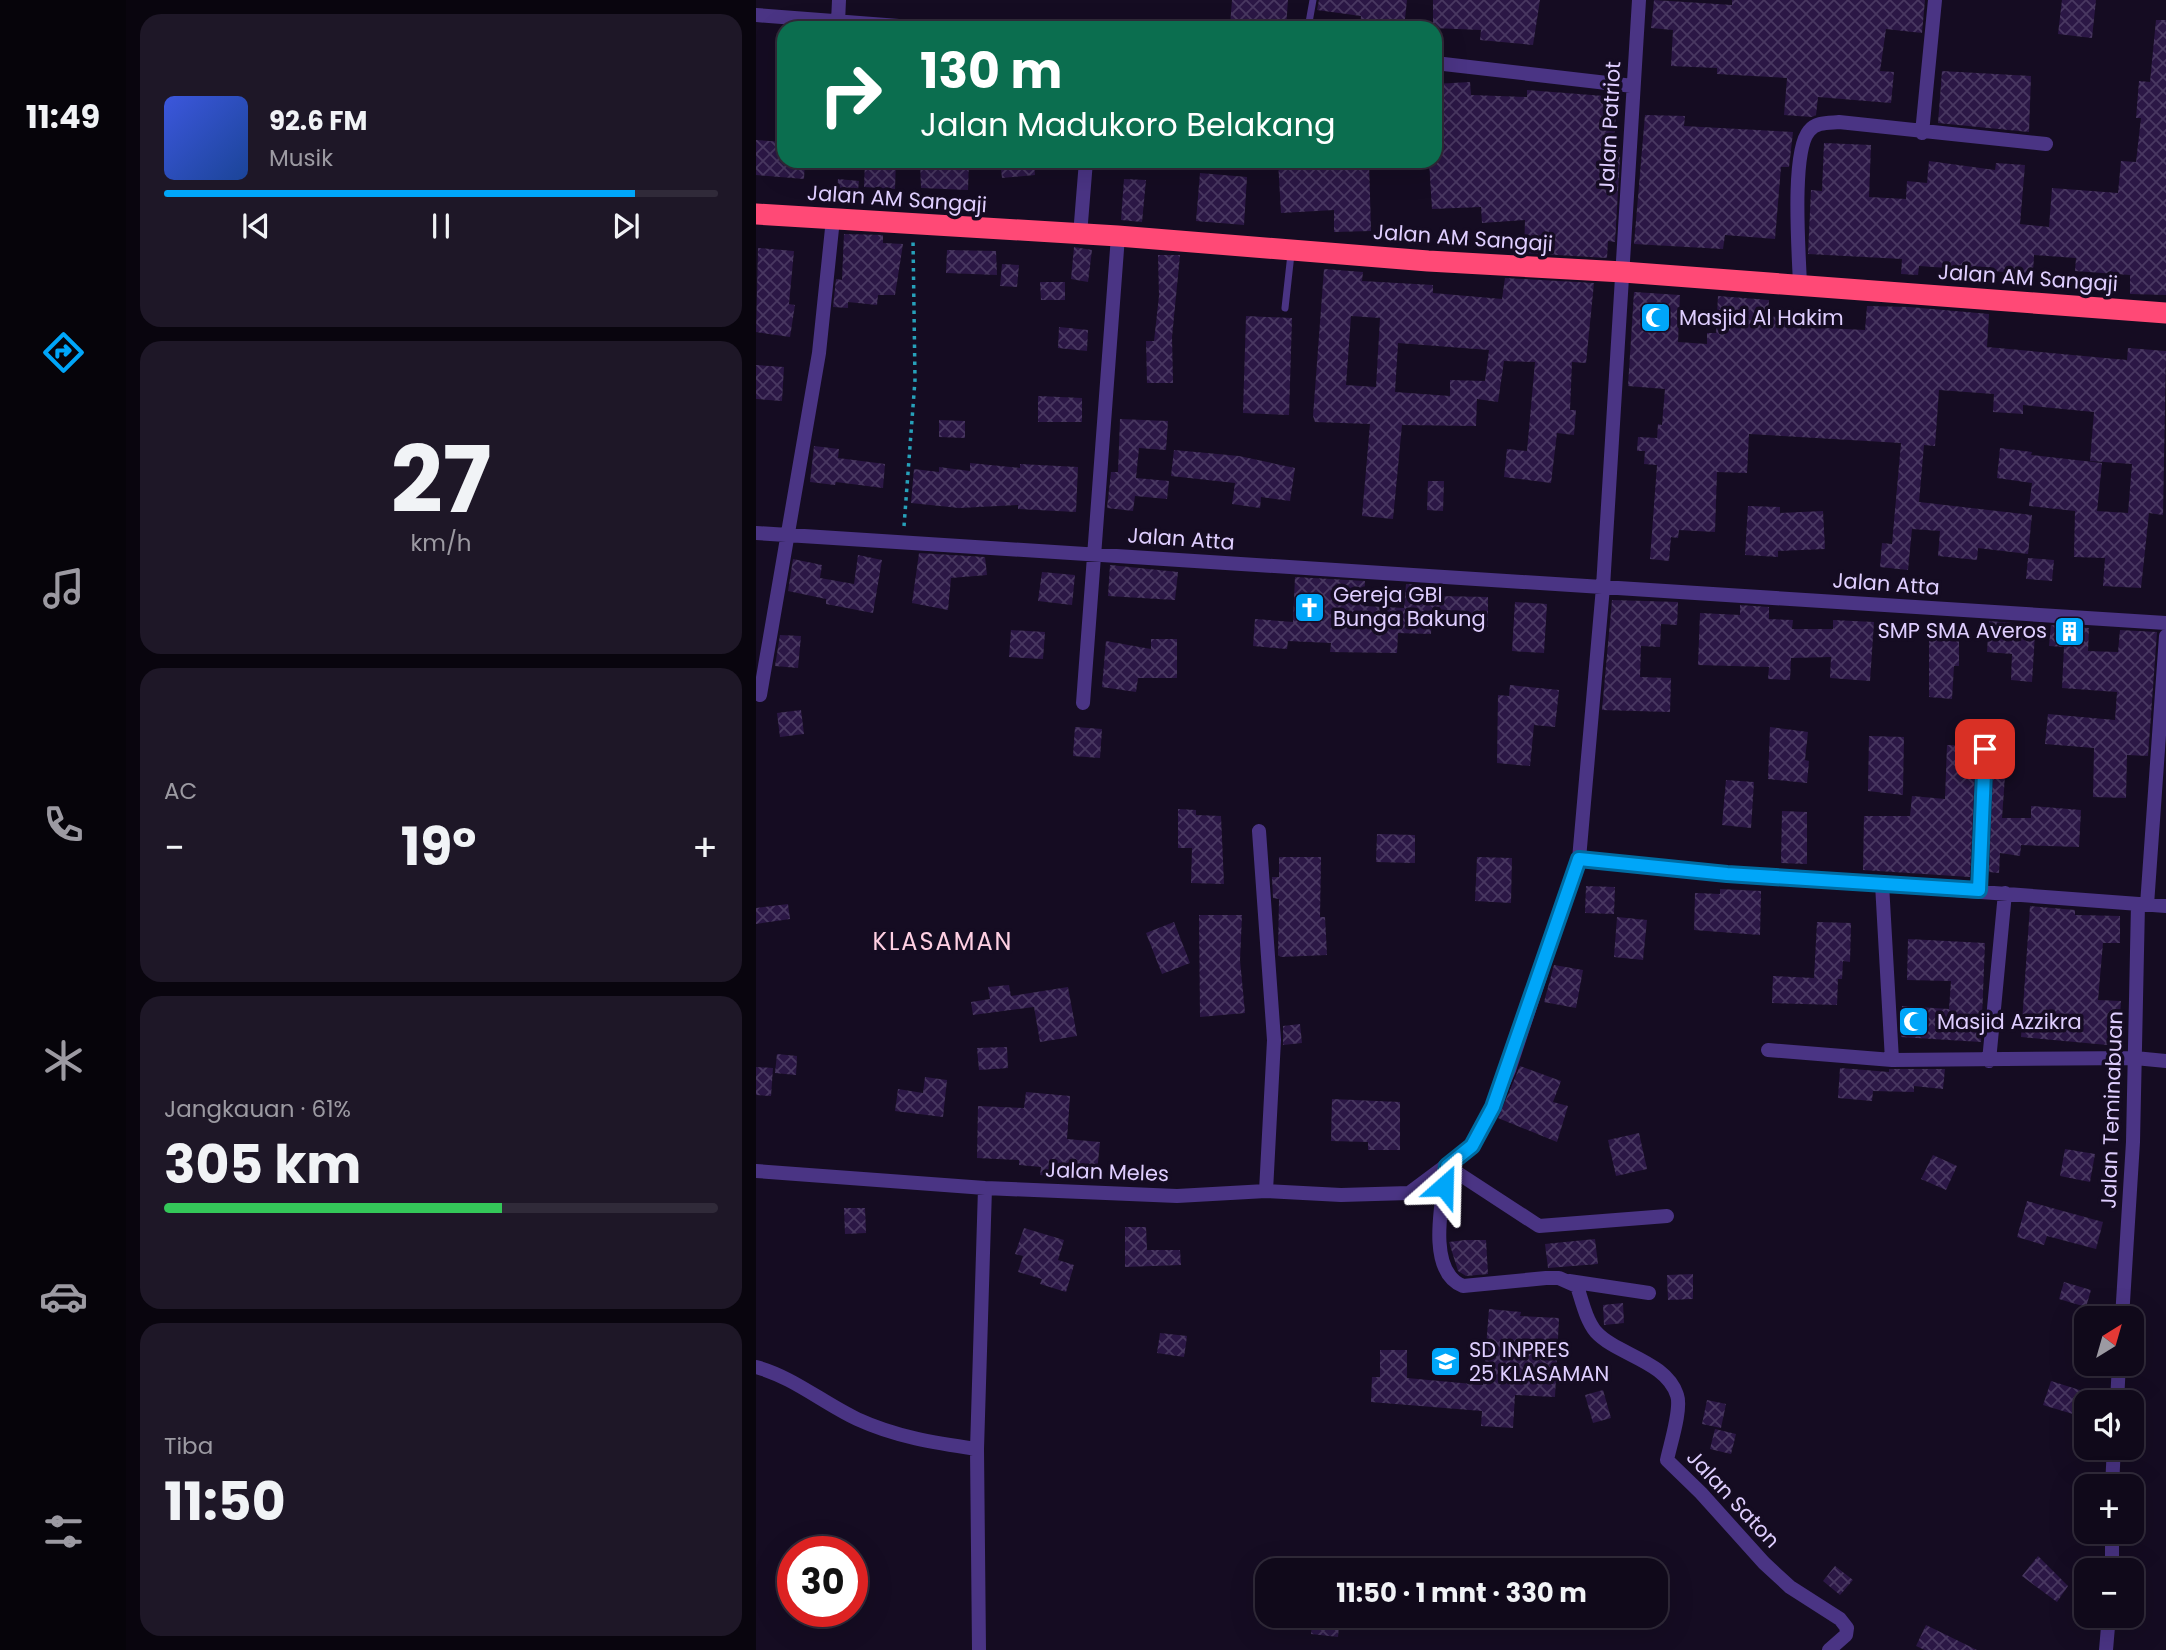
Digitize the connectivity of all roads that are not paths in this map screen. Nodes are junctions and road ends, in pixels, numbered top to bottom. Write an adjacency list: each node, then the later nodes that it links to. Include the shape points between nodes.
1 (839, 0): 7 (street)
2 (1313, 0): 8 (lane)
3 (1639, 0): 10 (street, Jalan Patriot)
4 (1935, 0): 11 (street)
5 (756, 15): 6 (street)
6 (818, 21)
7 (838, 21)
8 (1309, 21)
9 (1442, 63): 10 (street)
10 (1633, 86): 19 (street, Jalan Patriot)
11 (1922, 133): 12 (street); 20 (street, via 1839,122 1810,130 1798,173)
12 (2046, 144)
13 (1085, 168): 16 (street)
14 (756, 214): 15 (highway, Jalan AM Sangaji)
15 (833, 219): 16 (highway, Jalan AM Sangaji); 24 (street, via 820,353)
16 (1080, 235): 17 (highway, Jalan AM Sangaji)
17 (1118, 236): 18 (highway, Jalan AM Sangaji); 25 (street)
18 (1291, 250): 19 (highway, Jalan AM Sangaji, via 1428,261); 21 (lane)
19 (1623, 264): 20 (highway, Jalan AM Sangaji); 26 (street)
20 (1800, 285): 22 (highway, Jalan AM Sangaji)
21 (1285, 308)
22 (2166, 313)
23 (756, 533): 24 (street, Jalan Atta)
24 (786, 535): 25 (street, Jalan Atta); 29 (street)
25 (1094, 555): 26 (street, Jalan Atta); 30 (street)
26 (1603, 587): 27 (street, Jalan Atta); 33 (street)
27 (2166, 622)
28 (2166, 636): 37 (street, Jalan Teminabuan)
29 (760, 695)
30 (1083, 703)
31 (1985, 749): 35 (street)
32 (1259, 831): 47 (street, via 1274,1040)
33 (1579, 859): 34 (street); 44 (street, Jalan Meles, via 1493,1107 1472,1146)
34 (1882, 884): 35 (street); 41 (street)
35 (1979, 890): 36 (street)
36 (2006, 893): 37 (street); 43 (street)
37 (2143, 904): 38 (street); 40 (street, Jalan Teminabuan)
38 (2166, 906)
39 (1768, 1050): 41 (street)
40 (2135, 1058): 42 (street); 43 (street); 51 (street, Jalan Teminabuan)
41 (1892, 1060): 43 (street)
42 (2166, 1060)
43 (1989, 1061)
44 (1447, 1166): 47 (street, Jalan Meles, via 1409,1193); 48 (street, via 1539,1226); 49 (street, via 1439,1227 1442,1256 1452,1279 1463,1286 1546,1278)
45 (756, 1171): 46 (street, Jalan Meles)
46 (985, 1188): 47 (street, Jalan Meles, via 1177,1196); 53 (street)
47 (1266, 1191)
48 (1667, 1216)
49 (1567, 1281): 50 (street); 56 (street, Jalan Saton, via 1577,1286 1598,1334 1633,1353 1677,1394 1679,1410 1667,1460 1790,1587 1847,1628 1846,1635)
50 (1649, 1293)
51 (2123, 1306)
52 (756, 1367): 53 (street, via 856,1419 900,1436)
53 (977, 1449): 55 (street)
54 (2108, 1628): 57 (street)
55 (979, 1650)
56 (1829, 1650)
57 (2106, 1650)

